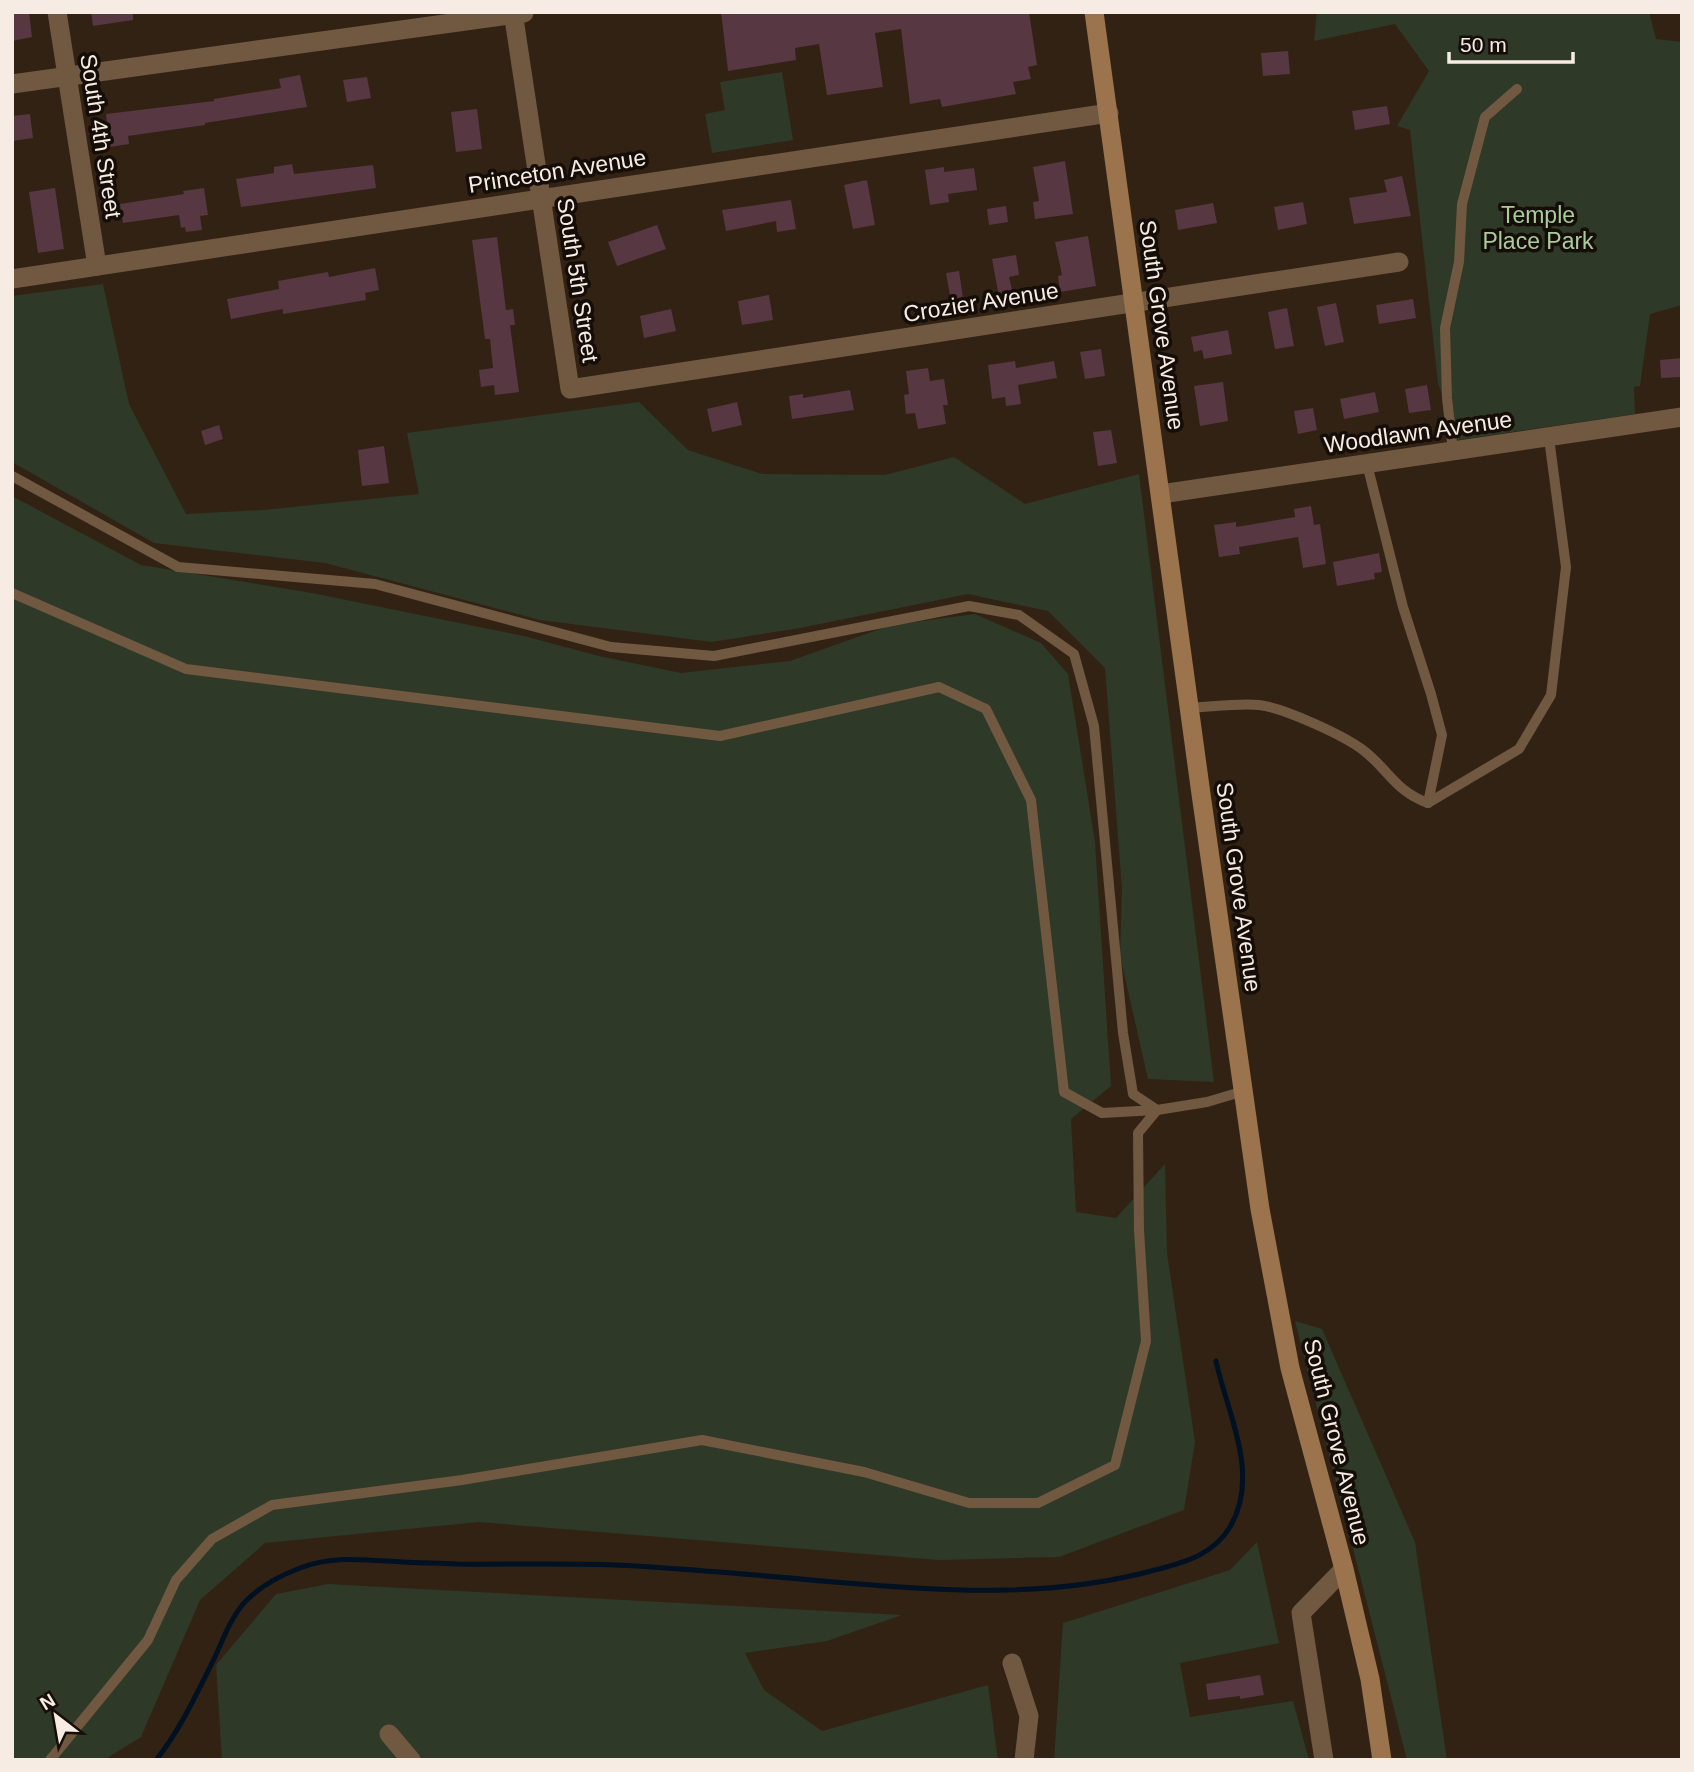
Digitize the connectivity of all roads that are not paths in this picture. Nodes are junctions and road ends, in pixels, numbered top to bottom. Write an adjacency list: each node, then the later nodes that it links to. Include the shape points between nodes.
1 (57, 12): 4 (street, South 4th Street)
2 (1094, 12): 7 (main road, South Grove Avenue)
3 (518, 13): 4 (street); 8 (street, South 5th Street)
4 (68, 76): 5 (street); 10 (street, South 4th Street)
5 (12, 84)
6 (1517, 89): 16 (lane, via 1485,117 1462,204 1459,262 1445,328)
7 (1109, 113): 8 (street, Princeton Avenue); 12 (main road, South Grove Avenue)
8 (541, 198): 10 (street, Princeton Avenue); 13 (street, South 5th Street)
9 (1399, 262): 12 (street, Crozier Avenue)
10 (96, 267): 11 (street, Princeton Avenue)
11 (12, 279)
12 (1134, 304): 13 (street, Crozier Avenue); 19 (main road, South Grove Avenue)
13 (570, 390)
14 (1682, 417): 15 (street, Woodlawn Avenue)
15 (1549, 438): 16 (street, Woodlawn Avenue); 22 (lane, via 1566,567 1551,695 1519,749)
16 (1453, 452): 17 (street, Woodlawn Avenue)
17 (1367, 464): 19 (street, Woodlawn Avenue); 22 (lane, via 1442,735)
18 (12, 476): 24 (lane, via 178,567 375,584 611,647 714,656 969,606 1019,615 1074,654 1094,726 1123,1033 1133,1094)
19 (1161, 494): 21 (main road, South Grove Avenue)
20 (12, 593): 24 (lane, via 187,669 720,736 939,687 986,709 1031,800 1064,1091 1101,1113)
21 (1189, 708): 22 (lane, via 1259,705 1281,710 1360,748 1411,797); 23 (main road, South Grove Avenue)
22 (1429, 803)
23 (1244, 1091): 24 (lane); 25 (main road, South Grove Avenue, via 1260,1209 1290,1368)
24 (1157, 1110): 28 (lane, via 1138,1133 1146,1341 1115,1465 1038,1503 969,1503 864,1472 702,1440 272,1505 212,1539 176,1580 148,1640)
25 (1344, 1569): 31 (street, via 1301,1613); 32 (main road, South Grove Avenue, via 1370,1679)
26 (1012, 1662): 30 (street, via 1029,1716)
27 (389, 1734): 29 (street)
28 (50, 1760)
29 (411, 1760)
30 (1024, 1760)
31 (1324, 1760)
32 (1382, 1760)

